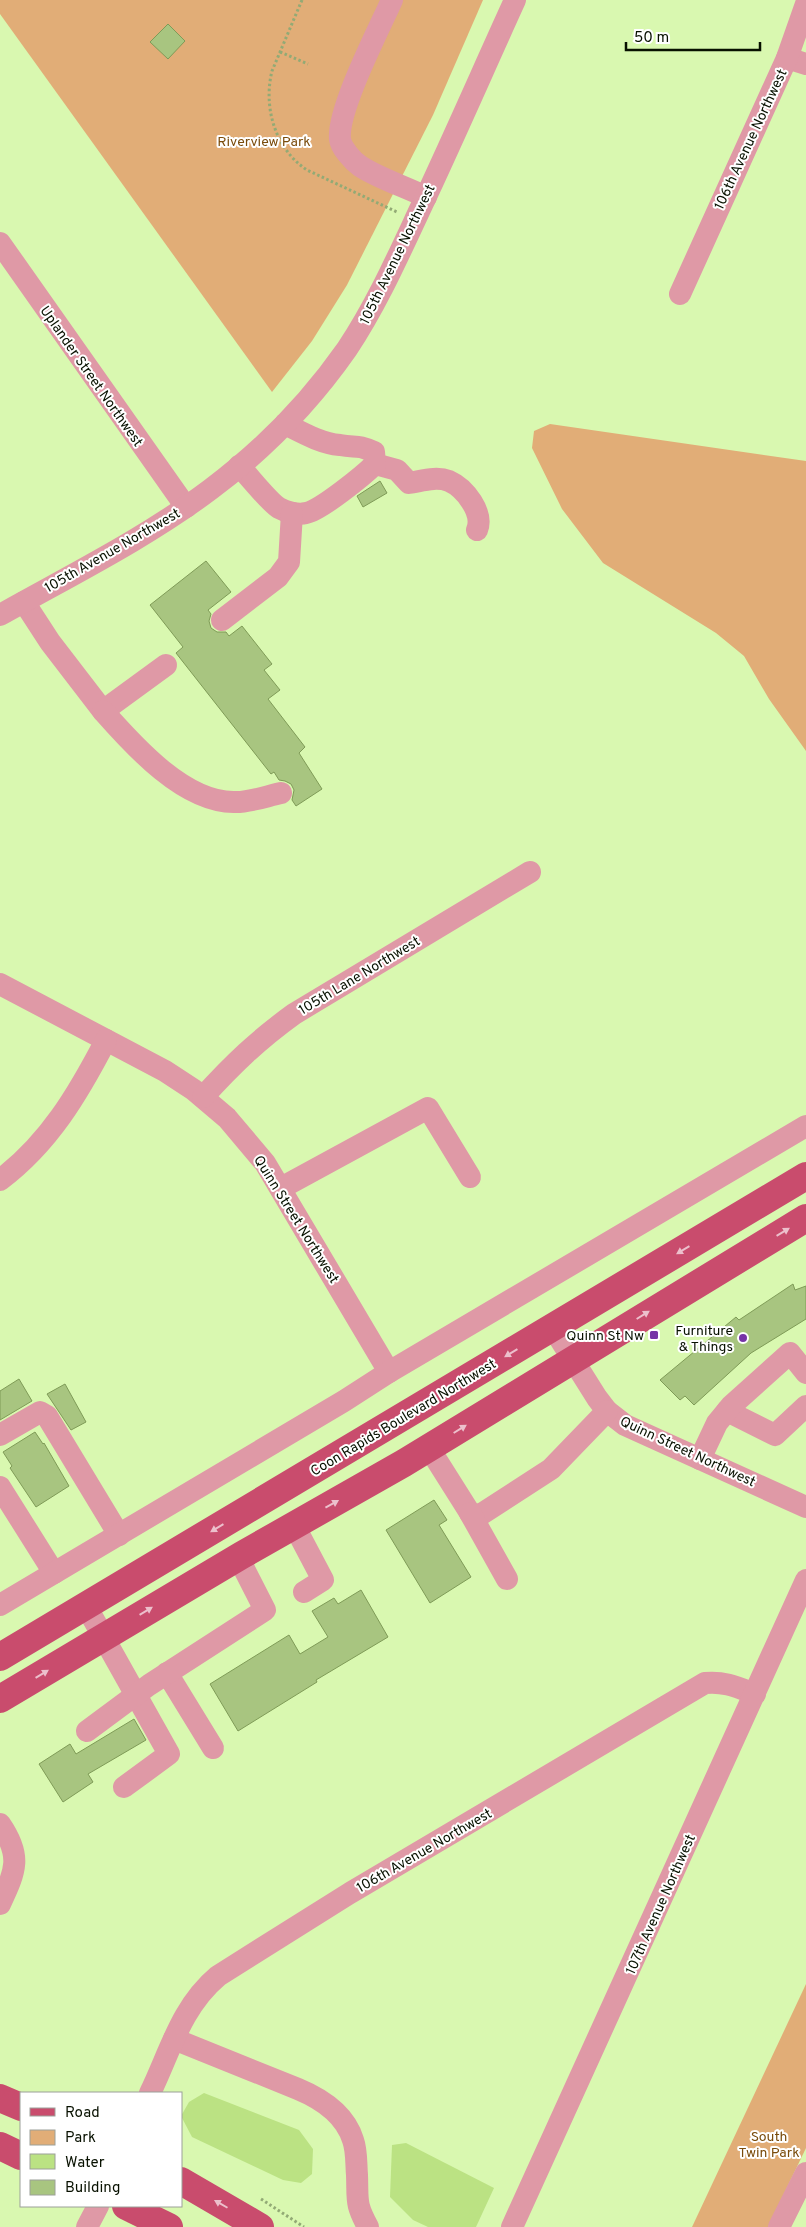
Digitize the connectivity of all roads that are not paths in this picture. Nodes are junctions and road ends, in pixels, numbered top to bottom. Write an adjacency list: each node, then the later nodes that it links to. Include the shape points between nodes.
1 (392, 0): 5 (street, via 347,104 340,140 360,166)
2 (515, 0): 5 (street, 105th Avenue Northwest)
3 (806, 4): 4 (street, 106th Avenue Northwest)
4 (796, 61): 7 (street, 106th Avenue Northwest)
5 (426, 197): 8 (street, 105th Avenue Northwest, via 381,292 358,331 328,374)
6 (0, 243): 11 (street, Uplander Street Northwest)
7 (680, 294)
8 (285, 424): 9 (street, via 316,440 341,446 360,446 374,452); 10 (street, 105th Avenue Northwest)
9 (375, 464): 12 (street, via 306,514); 13 (street, via 397,470 409,483 435,478 450,481 464,492 477,511)
10 (239, 466): 11 (street, 105th Avenue Northwest); 12 (street, via 278,508)
11 (186, 507): 14 (street, 105th Avenue Northwest)
12 (292, 513): 16 (street, via 289,562 278,577)
13 (477, 530)
14 (24, 602): 15 (street, 105th Avenue Northwest); 18 (street)
15 (0, 615)
16 (222, 620)
17 (166, 665): 18 (street)
18 (103, 711): 19 (street, via 134,747 169,776 206,797 235,802)
19 (281, 793)
20 (530, 872): 23 (street, 105th Lane Northwest, via 294,1014 243,1054)
21 (0, 984): 22 (street, Quinn Street Northwest)
22 (106, 1040): 23 (street, Quinn Street Northwest, via 165,1070); 27 (street, via 54,1128 27,1158)
23 (203, 1097): 28 (street, Quinn Street Northwest, via 248,1141)
24 (806, 1126): 32 (street)
25 (806, 1176): 30 (main road, Coon Rapids Boulevard Northwest, one-way to 30)
26 (470, 1177): 28 (street, via 428,1108)
27 (0, 1180)
28 (281, 1188): 32 (street, Quinn Street Northwest)
29 (806, 1218): 31 (main road, one-way to 29)
30 (553, 1328): 31 (street, Quinn Street Northwest); 51 (main road, Coon Rapids Boulevard Northwest, one-way to 51)
31 (572, 1360): 36 (street, Quinn Street Northwest); 38 (main road, one-way to 31)
32 (389, 1372): 44 (street)
33 (806, 1373): 35 (street, via 790,1353)
34 (806, 1406): 35 (street, via 775,1435)
35 (727, 1410): 39 (street)
36 (607, 1411): 39 (street, Quinn Street Northwest, via 625,1424); 42 (street, via 551,1469 480,1516)
37 (0, 1435): 44 (street, via 40,1412 47,1416)
38 (429, 1448): 42 (street); 43 (main road, one-way to 38)
39 (700, 1459): 41 (street, Quinn Street Northwest)
40 (0, 1487): 46 (street)
41 (806, 1507)
42 (470, 1513): 47 (street)
43 (294, 1525): 45 (main road); 49 (street, via 323,1580)
44 (118, 1535): 46 (street)
45 (238, 1557): 52 (main road, one-way to 45); 54 (street, via 266,1610)
46 (54, 1573): 50 (street)
47 (507, 1579)
48 (806, 1580): 55 (street, 107th Avenue Northwest)
49 (304, 1592)
50 (0, 1605)
51 (86, 1606): 52 (street); 53 (main road, Coon Rapids Boulevard Northwest)
52 (104, 1636): 56 (street); 57 (main road, one-way to 52)
53 (0, 1658)
54 (167, 1674): 56 (street); 59 (street)
55 (754, 1694): 63 (street, 106th Avenue Northwest, via 731,1684 705,1683 591,1749 218,1976 194,2001); 77 (street, 107th Avenue Northwest)
56 (136, 1695): 58 (street); 60 (street, via 169,1754)
57 (0, 1699)
58 (87, 1731)
59 (213, 1748)
60 (124, 1787)
61 (0, 1824): 62 (street, via 12,1842 15,1866)
62 (2, 1894)
63 (174, 2038): 64 (street, 106th Avenue Northwest); 76 (street, via 316,2096 330,2106 353,2140 356,2200)
64 (150, 2092)
65 (0, 2098): 66 (main road)
66 (20, 2107)
67 (0, 2146): 68 (main road)
68 (20, 2156)
69 (806, 2173): 78 (street)
70 (182, 2182): 75 (main road, one-way to 70)
71 (97, 2207): 73 (street)
72 (128, 2207): 74 (main road)
73 (87, 2227)
74 (169, 2227)
75 (260, 2227)
76 (368, 2227)
77 (512, 2227)
78 (779, 2227)

